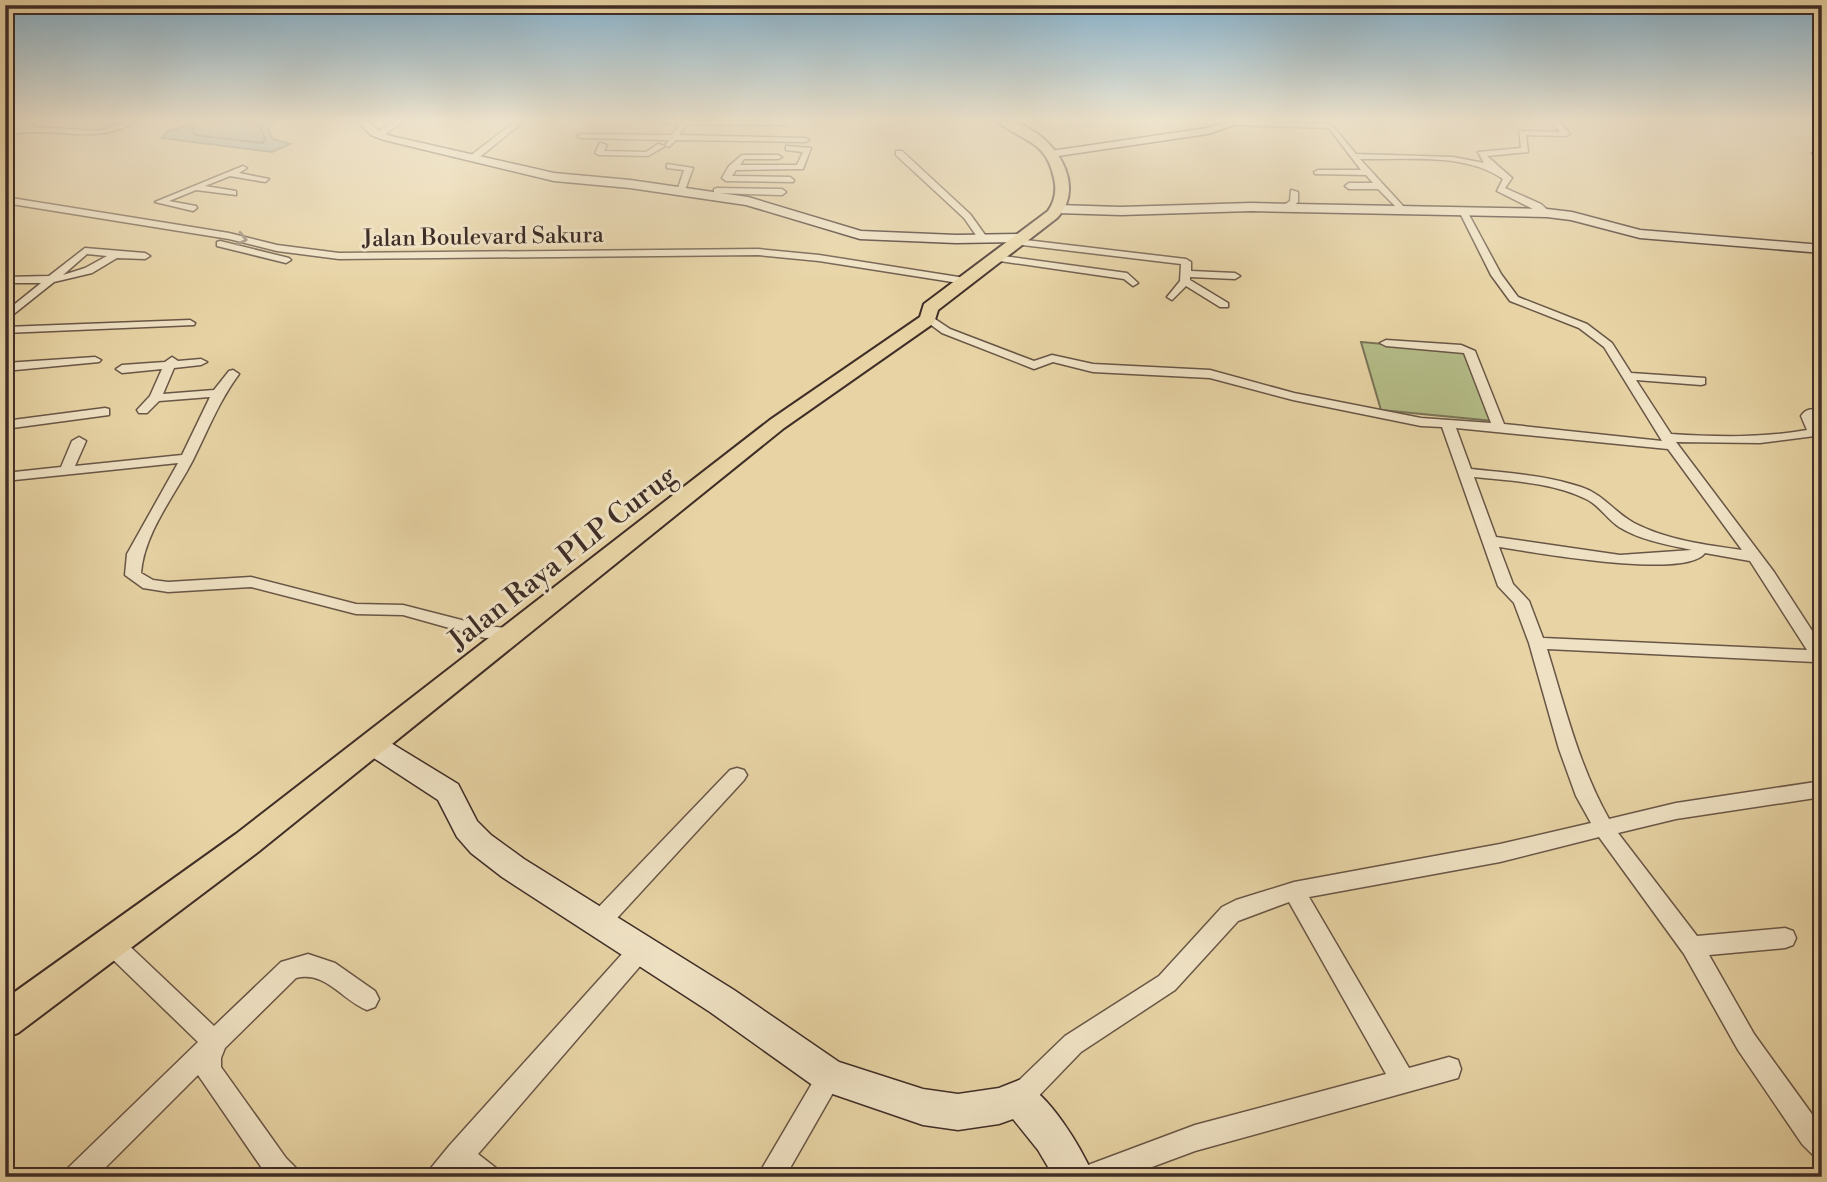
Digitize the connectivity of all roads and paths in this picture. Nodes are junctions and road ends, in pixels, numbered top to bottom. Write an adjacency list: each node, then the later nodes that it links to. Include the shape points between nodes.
1 (229, 176): 17 (street)
2 (232, 176): 18 (street)
3 (255, 176): 12 (street)
4 (550, 176): 19 (street)
5 (686, 176): 19 (street)
6 (727, 176): 13 (street)
7 (760, 176): 13 (street)
8 (924, 176): 38 (street, via 967,216)
9 (1059, 176): 29 (main road)
10 (1371, 176): 16 (street)
11 (1505, 176): 33 (street, via 1500,189)
12 (265, 179)
13 (758, 179): 14 (street); 24 (street)
14 (790, 180)
15 (1349, 186): 16 (street)
16 (1382, 186): 30 (street)
17 (196, 187): 18 (street); 26 (street, via 159,202)
18 (206, 189): 21 (street); 26 (street)
19 (681, 191): 24 (street)
20 (717, 191): 24 (street)
21 (233, 192)
22 (782, 192): 24 (street)
23 (1294, 192): 28 (street, via 1294,202)
24 (751, 196): 38 (street, via 860,235)
25 (5, 200): 34 (street, Jalan Boulevard Sakura)
26 (166, 204): 27 (street); 34 (street)
27 (193, 208)
28 (1287, 208): 29 (street); 30 (street)
29 (1058, 209): 37 (main road, Jalan Raya PLP Curug)
30 (1401, 209): 32 (street)
31 (5, 210): 36 (street, Jalan Boulevard Sakura)
32 (1463, 211): 33 (street); 66 (street, via 1508,293 1601,338)
33 (1547, 214): 39 (street, via 1633,233)
34 (125, 219): 35 (street, Jalan Boulevard Sakura)
35 (206, 232): 36 (street); 43 (street, Jalan Boulevard Sakura, one-way to 43, via 339,256)
36 (191, 239): 43 (street, Jalan Boulevard Sakura, via 260,256 327,264)
37 (1019, 240): 38 (main road, Jalan Raya PLP Curug); 40 (street)
38 (990, 249): 45 (street); 52 (main road, Jalan Raya PLP Curug)
39 (1822, 249)
40 (1105, 250): 46 (street); 48 (street, via 1186,262)
41 (114, 255): 42 (street); 50 (street, via 81,276); 50 (street, via 112,251 85,251)
42 (145, 256)
43 (604, 258): 52 (street, Jalan Boulevard Sakura, via 754,260)
44 (1065, 258): 45 (street)
45 (1055, 268): 46 (street)
46 (1096, 272): 51 (street, via 1127,276)
47 (1235, 276): 48 (street)
48 (1186, 278): 53 (street); 54 (street)
49 (5, 280): 50 (street)
50 (46, 281): 55 (street)
51 (1133, 283)
52 (960, 285): 56 (main road, Jalan Raya PLP Curug, via 930,308)
53 (1172, 297)
54 (1224, 305)
55 (5, 318)
56 (928, 319): 74 (street, via 946,331 1034,365 1052,358 1093,368 1210,374 1343,407); 87 (main road, Jalan Raya PLP Curug, via 812,398)
57 (190, 323): 58 (street, via 127,329)
58 (5, 330)
59 (1385, 343): 75 (street, via 1469,351)
60 (94, 360): 63 (street)
61 (201, 362): 62 (street)
62 (170, 363): 64 (street); 69 (street)
63 (5, 367)
64 (122, 369)
65 (233, 374): 68 (street)
66 (1628, 376): 67 (street); 77 (street)
67 (1701, 381)
68 (218, 393): 69 (street); 79 (street)
69 (155, 398): 70 (street)
70 (143, 410)
71 (105, 412): 73 (street)
72 (1822, 413): 77 (street, via 1807,416 1815,432 1786,438)
73 (5, 425)
74 (1448, 425): 75 (street); 82 (street)
75 (1499, 427): 77 (street)
76 (79, 441): 81 (street)
77 (1669, 442): 86 (street)
78 (136, 449): 80 (street)
79 (187, 458): 80 (street); 87 (street, via 135,554 134,575 149,584 251,582 356,609 413,611 485,632)
80 (129, 464): 81 (street)
81 (66, 470): 83 (street)
82 (1465, 472): 84 (street); 85 (street, via 1582,492 1641,532)
83 (5, 477)
84 (1489, 541): 85 (street, via 1620,560 1690,557); 88 (street, via 1506,586 1521,601)
85 (1702, 547): 86 (street)
86 (1755, 557): 89 (street)
87 (511, 633): 90 (main road, Jalan Raya PLP Curug)
88 (1536, 643): 89 (street); 93 (street, via 1568,749)
89 (1819, 652)
90 (372, 744): 95 (street, via 449,792 467,829 481,844); 97 (main road, Jalan Raya PLP Curug)
91 (737, 775): 95 (street)
92 (1822, 789): 93 (street)
93 (1602, 827): 94 (street, via 1500,853); 98 (street)
94 (1294, 891): 105 (street); 106 (street, via 1230,914 1167,983 1073,1044)
95 (599, 922): 99 (street)
96 (1785, 938): 98 (street)
97 (112, 944): 101 (main road, Jalan Raya PLP Curug); 102 (street)
98 (1692, 947): 107 (street, via 1746,1042)
99 (640, 950): 104 (street); 108 (street)
100 (367, 999): 102 (street, via 327,971 308,964 289,969)
101 (5, 1021)
102 (215, 1043): 109 (street, via 209,1071); 110 (street)
103 (1449, 1069): 105 (street)
104 (830, 1077): 106 (street, via 923,1107 958,1112); 113 (street)
105 (1403, 1081): 115 (street, via 1195,1138)
106 (1018, 1098): 114 (street, via 1051,1137)
107 (1822, 1146)
108 (458, 1156): 111 (street); 112 (street)
109 (277, 1174)
110 (78, 1177)
111 (440, 1177)
112 (487, 1177)
113 (770, 1177)
114 (1075, 1177)
115 (1089, 1177)

